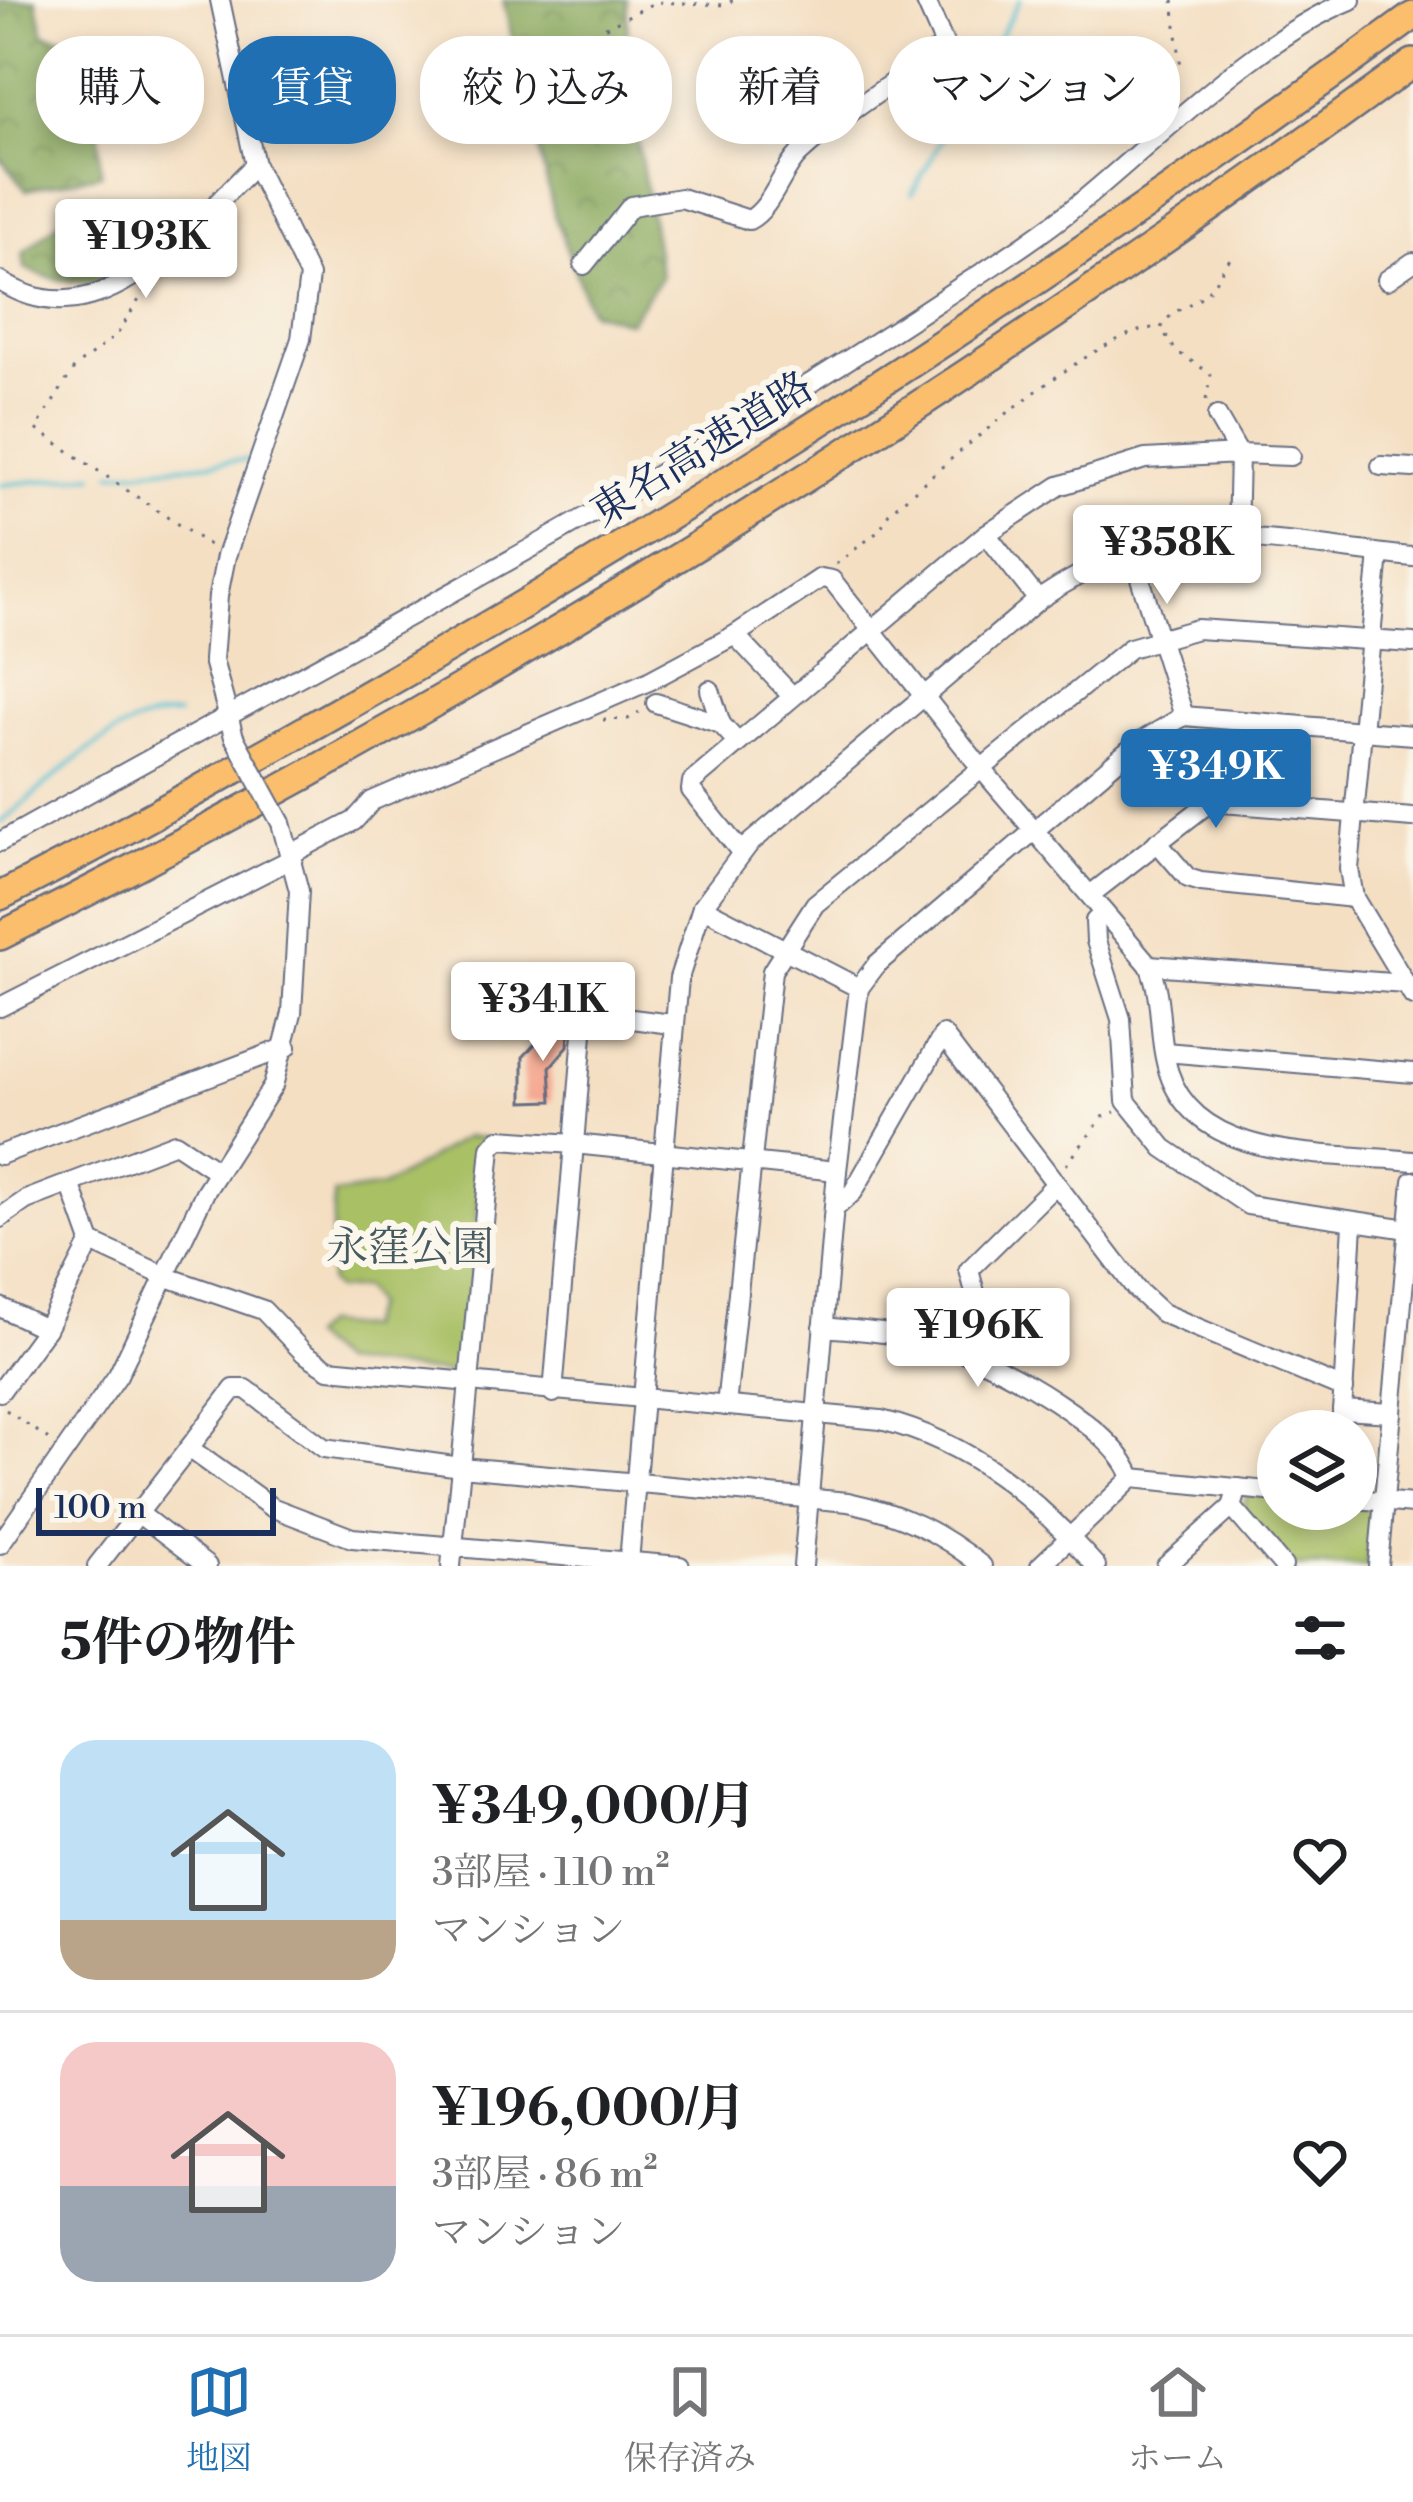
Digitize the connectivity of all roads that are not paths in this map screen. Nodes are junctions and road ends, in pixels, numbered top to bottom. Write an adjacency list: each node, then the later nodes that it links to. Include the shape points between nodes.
1 (220, 0): 8 (street)
2 (925, 0): 5 (street)
3 (1351, 0): 33 (street, via 1313,18 1072,210 922,311 663,473)
4 (1407, 12): 48 (highway, 東名高速道路, via 1008,301 777,452 434,657)
5 (938, 36)
6 (1413, 62): 52 (highway, 東名高速道路, via 800,480 393,723)
7 (888, 88): 10 (street, via 800,154 749,220 681,198 631,206)
8 (255, 165): 12 (street, via 117,290 40,296); 33 (street, via 305,261 309,304 226,556 213,660)
9 (1413, 262): 11 (street)
10 (584, 265)
11 (1388, 280)
12 (0, 281)
13 (1217, 416): 14 (street)
14 (1239, 454): 15 (street); 18 (street, via 1145,459 1095,472); 19 (street)
15 (1291, 456)
16 (1381, 466): 17 (street)
17 (1413, 468)
18 (986, 534): 23 (street); 24 (street)
19 (1237, 537): 20 (street); 21 (street)
20 (1131, 550): 23 (street, via 1090,565); 26 (street)
21 (1379, 554): 22 (street); 27 (street)
22 (1413, 557)
23 (1038, 600): 30 (street)
24 (870, 629): 25 (street, via 832,580 821,578); 30 (street); 31 (street)
25 (735, 634): 31 (street); 46 (street, via 592,707 372,801 354,821)
26 (1159, 636): 27 (street, via 1240,629); 34 (street); 39 (street, via 1094,673)
27 (1370, 639): 28 (street); 36 (street)
28 (1413, 644)
29 (710, 690): 35 (street)
30 (925, 695): 39 (street); 45 (street)
31 (792, 697): 38 (street)
32 (656, 704): 35 (street)
33 (224, 716): 43 (street); 46 (street, bridge)
34 (1184, 716): 36 (street); 42 (street, via 1135,745)
35 (721, 724): 38 (street)
36 (1362, 730): 37 (street); 40 (street)
37 (1413, 735)
38 (738, 743): 45 (street, via 692,790)
39 (981, 768): 42 (street); 53 (street, via 815,904)
40 (1355, 813): 41 (street); 44 (street, via 1210,802); 49 (street)
41 (1413, 818)
42 (1034, 831): 47 (street); 55 (street)
43 (0, 842)
44 (1157, 842): 47 (street); 49 (street, via 1201,882)
45 (741, 852): 50 (street)
46 (293, 856): 57 (street); 59 (street, via 298,890)
47 (1090, 895): 51 (street)
48 (0, 896)
49 (1354, 898): 56 (street)
50 (702, 907): 53 (street); 58 (street)
51 (1105, 913): 54 (street); 74 (street, via 1095,922 1096,941 1121,1019 1126,1101 1136,1118 1164,1148 1248,1205)
52 (0, 935)
53 (783, 948): 55 (street); 66 (street, via 762,1028)
54 (1150, 965): 56 (street); 60 (street)
55 (859, 988): 68 (street)
56 (1409, 990)
57 (0, 1007)
58 (672, 1024): 62 (street, via 592,1014 584,1021); 63 (street)
59 (287, 1047): 64 (street); 67 (street, via 273,1087)
60 (1165, 1052): 61 (street); 65 (street, via 1178,1094 1209,1127 1253,1144)
61 (1413, 1073)
62 (574, 1144): 63 (street); 82 (street, via 499,1139 491,1148); 85 (street)
63 (661, 1153): 66 (street); 86 (street)
64 (0, 1156)
65 (1413, 1161)
66 (749, 1162): 68 (street); 87 (street)
67 (217, 1171): 71 (street, via 175,1143); 77 (street)
68 (837, 1171): 72 (street)
69 (1413, 1180): 75 (street)
70 (1055, 1182): 72 (street, via 943,1035 853,1192); 81 (street, via 969,1270 983,1322); 83 (street, via 1162,1312)
71 (70, 1183): 73 (street); 76 (street)
72 (834, 1209): 79 (street)
73 (0, 1218)
74 (1353, 1224): 75 (street); 83 (street)
75 (1408, 1229): 91 (street)
76 (92, 1242): 77 (street); 80 (street)
77 (166, 1277): 82 (street, via 263,1310 329,1369); 104 (street, via 118,1375)
78 (0, 1307): 80 (street)
79 (823, 1327): 81 (street, via 952,1347); 90 (street)
80 (46, 1329): 84 (street)
81 (980, 1361): 94 (street, via 1099,1435)
82 (469, 1386): 85 (street); 93 (street)
83 (1344, 1389): 88 (street)
84 (0, 1392)
85 (553, 1393): 86 (street)
86 (641, 1400): 87 (street); 95 (street)
87 (726, 1406): 90 (street)
88 (1342, 1410)
89 (1377, 1412): 91 (street)
90 (815, 1413): 97 (street); 103 (street, via 927,1431 1003,1473)
91 (1392, 1413): 100 (street)
92 (189, 1448): 93 (street, via 234,1389 246,1389 323,1448); 102 (street); 105 (street, via 302,1522)
93 (461, 1467): 95 (street); 105 (street)
94 (1132, 1478): 98 (street); 103 (street)
95 (635, 1481): 97 (street); 106 (street)
96 (1257, 1494): 98 (street)
97 (807, 1495): 110 (street); 111 (street, via 895,1512)
98 (1235, 1497): 114 (street); 115 (street)
99 (1377, 1501): 100 (street)
100 (1384, 1502): 101 (street); 116 (street)
101 (1413, 1504)
102 (138, 1513): 107 (street); 108 (street)
103 (1071, 1538): 112 (street); 113 (street)
104 (0, 1544)
105 (453, 1557): 106 (street)
106 (629, 1562): 109 (street)
107 (97, 1566)
108 (207, 1566)
109 (680, 1566)
110 (803, 1566)
111 (982, 1566)
112 (1040, 1566)
113 (1096, 1566)
114 (1166, 1566)
115 (1283, 1566)
116 (1378, 1566)

